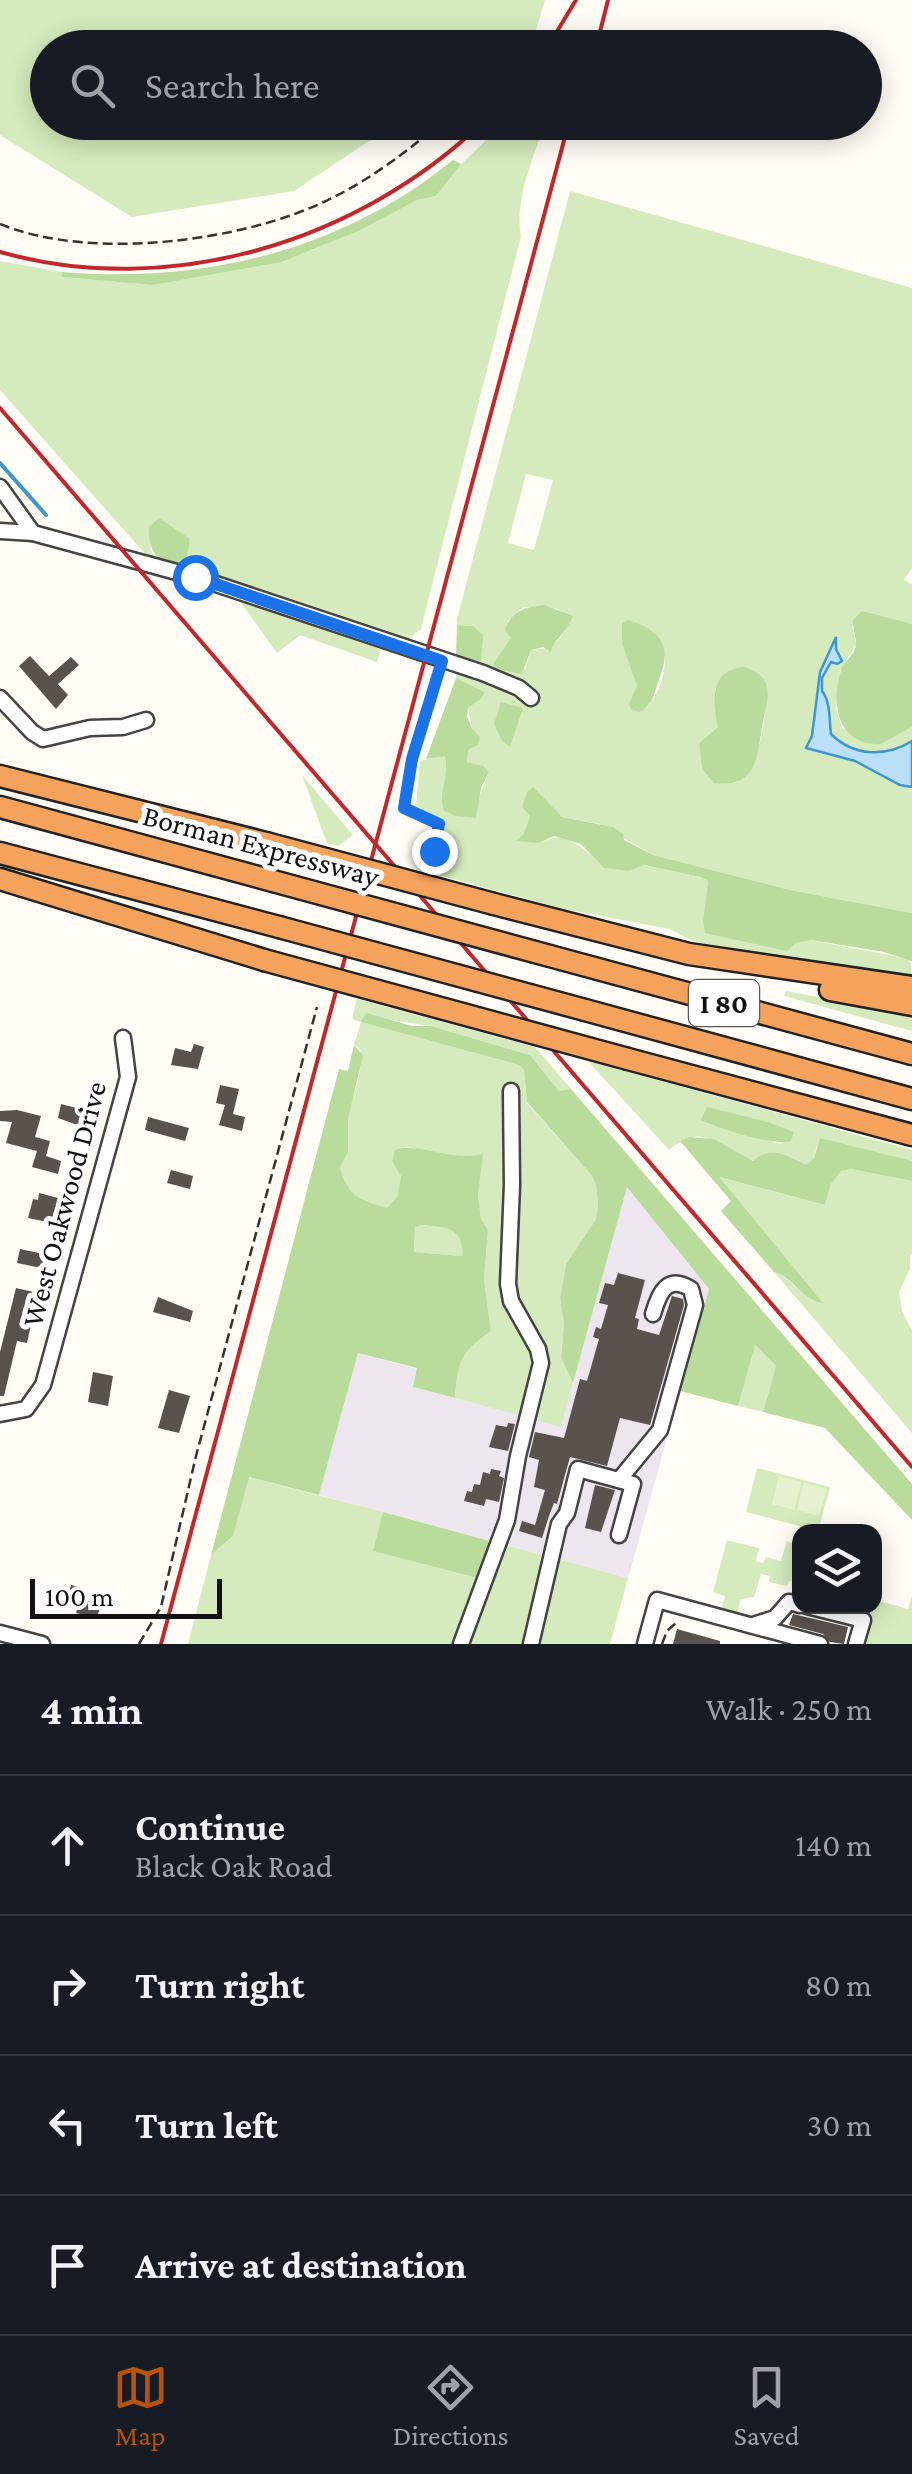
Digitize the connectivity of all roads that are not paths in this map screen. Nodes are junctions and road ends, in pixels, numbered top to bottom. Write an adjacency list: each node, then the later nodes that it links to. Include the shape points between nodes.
1 (0, 487): 3 (street)
2 (0, 532): 3 (street)
3 (34, 533): 5 (street, via 195,577 483,672)
4 (0, 698): 6 (street, via 43,739)
5 (532, 698)
6 (146, 720)
7 (0, 776): 11 (highway, bridge)
8 (0, 807): 15 (highway, Borman Expressway / I 80, bridge)
9 (0, 853): 17 (highway, I 80, bridge)
10 (0, 878): 18 (highway, bridge, via 264,960)
11 (689, 954): 12 (highway); 13 (highway)
12 (912, 987)
13 (912, 1006)
14 (124, 1038): 20 (street, West Oakwood Drive, via 128,1077 43,1385 26,1409)
15 (912, 1054)
16 (511, 1091): 28 (street, via 508,1284 541,1363 507,1520)
17 (912, 1099)
18 (912, 1135)
19 (653, 1314): 21 (street, via 658,1293 669,1284 690,1289 695,1305 660,1430)
20 (0, 1414)
21 (619, 1480): 22 (street, via 633,1484); 29 (street, via 578,1469)
22 (620, 1535)
23 (792, 1603): 25 (street, via 775,1618)
24 (839, 1614): 32 (street, via 863,1620)
25 (750, 1625): 30 (street, via 657,1600); 31 (street)
26 (0, 1632): 27 (street)
27 (42, 1644)
28 (461, 1644)
29 (531, 1644)
30 (645, 1644)
31 (820, 1644)
32 (856, 1644)

